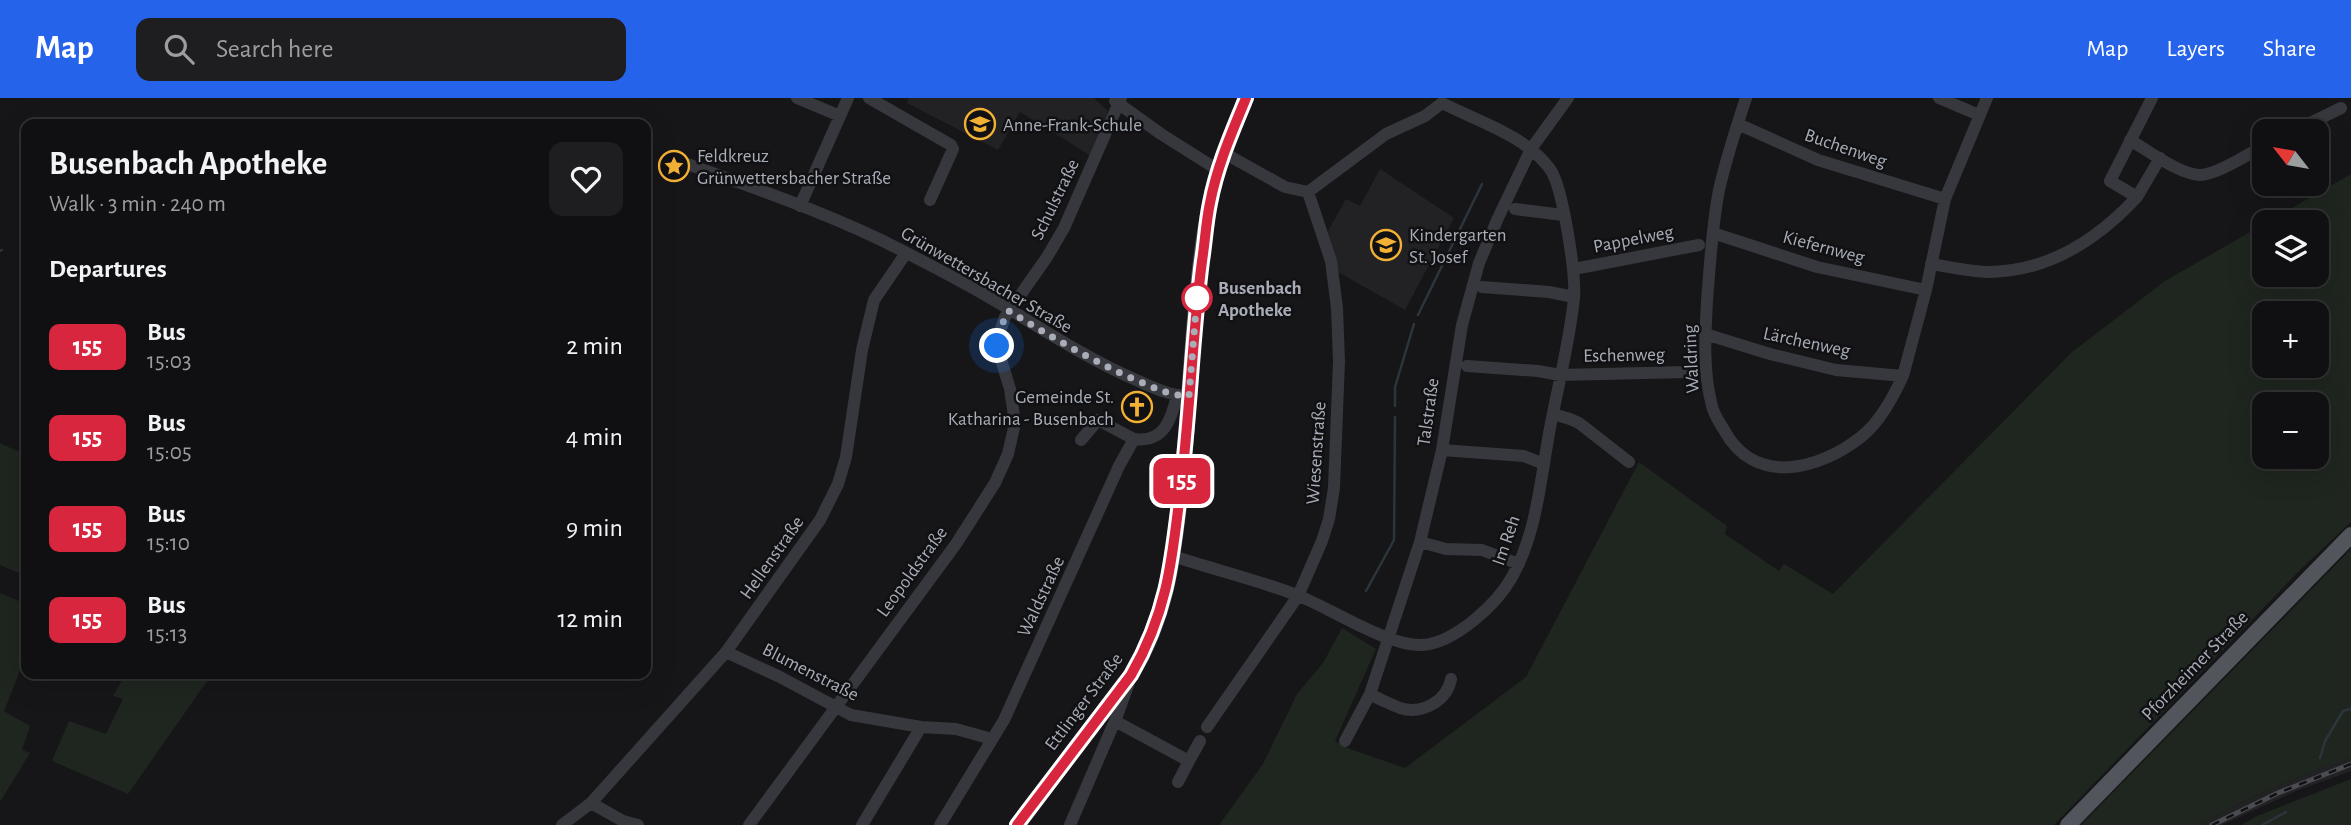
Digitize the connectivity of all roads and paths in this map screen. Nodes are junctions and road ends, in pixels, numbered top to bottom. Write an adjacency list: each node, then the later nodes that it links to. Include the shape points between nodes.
1 (797, 98): 14 (street)
2 (848, 98): 14 (street)
3 (869, 98): 26 (street, via 951,145)
4 (1246, 98): 20 (main road, Ettlinger Straße)
5 (1568, 98): 18 (street, Talstraße)
6 (1746, 98): 16 (street, Waldring)
7 (1939, 98): 13 (street)
8 (1987, 98): 13 (street, Waldring)
9 (2152, 98): 17 (street)
10 (1117, 100): 23 (street); 39 (street, Schulstraße, via 1064,228)
11 (1443, 101): 18 (street, Im Reh); 24 (street, via 1425,116 1385,134)
12 (2341, 108): 15 (street)
13 (1979, 115): 27 (street, Waldring)
14 (840, 116): 28 (street)
15 (2319, 119)
16 (1738, 124): 27 (street, Buchenweg, via 1818,160); 31 (street, Waldring, via 1719,191)
17 (2130, 140): 21 (street); 25 (street, via 2110,181)
18 (1531, 149): 30 (street, Im Reh, via 1554,176); 49 (street, Talstraße, via 1472,286 1454,365)
19 (2252, 152): 21 (street, via 2199,175)
20 (1224, 153): 23 (main road, Ettlinger Straße); 24 (street, via 1285,187)
21 (2160, 158): 25 (street)
22 (687, 164): 28 (street, Grünwettersbacher Straße)
23 (1218, 170): 45 (main road, Ettlinger Straße, via 1209,205)
24 (1308, 192): 56 (street, Wiesenstraße, via 1331,261 1339,361 1329,519)
25 (2137, 197): 34 (street, via 2098,234 2052,260 1987,272)
26 (930, 200)
27 (1945, 200): 34 (street, Waldring)
28 (800, 206): 33 (street, Grünwettersbacher Straße)
29 (1515, 209): 30 (street)
30 (1563, 215): 35 (street, Im Reh)
31 (1713, 233): 37 (street, Kiefernweg, via 1816,267); 40 (street, Waldring)
32 (1699, 245): 35 (street, Pappelweg)
33 (906, 253): 39 (street, Grünwettersbacher Straße); 58 (street, Hellenstraße, via 874,300 838,484 820,520)
34 (1931, 264): 37 (street, Waldring)
35 (1574, 269): 38 (street, Im Reh)
36 (1482, 287): 38 (street)
37 (1926, 290): 44 (street, Waldring)
38 (1574, 297): 43 (street, Im Reh)
39 (1009, 311): 45 (street, Grünwettersbacher Straße, via 1110,369); 62 (street, Leopoldstraße, via 996,343 1014,407 1008,454 956,544)
40 (1705, 334): 44 (street, Lärchenweg, via 1836,370); 44 (street, Waldring, via 1712,409 1726,434 1748,457 1782,468 1826,459 1864,436)
41 (1466, 366): 43 (street, Eschenweg)
42 (1688, 372): 43 (street, Eschenweg)
43 (1560, 375): 46 (street, Im Reh)
44 (1903, 376)
45 (1183, 396): 47 (street, via 1160,433); 54 (main road, Ettlinger Straße)
46 (1553, 414): 50 (street, via 1579,424); 51 (street, Im Reh)
47 (1134, 439): 48 (street, via 1098,420); 66 (street, Waldstraße)
48 (1081, 440)
49 (1448, 451): 51 (street, via 1524,456); 53 (street, Talstraße)
50 (1629, 462)
51 (1544, 464): 55 (street, Im Reh)
52 (2351, 535): 79 (main road, Pforzheimer Straße)
53 (1420, 542): 55 (street, via 1446,549 1482,550); 57 (street, Talstraße)
54 (1173, 556): 56 (street, Im Reh); 59 (main road, Ettlinger Straße, via 1157,623)
55 (1519, 564): 57 (street, Im Reh, via 1496,599 1454,634 1423,645)
56 (1298, 596): 57 (street, Im Reh); 65 (street, Wiesenstraße)
57 (1389, 638): 61 (street, Talstraße)
58 (726, 652): 62 (street, Blumenstraße); 71 (street, Hellenstraße)
59 (1131, 675): 63 (street); 77 (main road, Ettlinger Straße)
60 (1451, 679): 61 (street, via 1440,701 1413,710)
61 (1370, 694): 68 (street, Talstraße)
62 (836, 708): 64 (street, Blumenstraße, via 851,715); 74 (street, Leopoldstraße)
63 (1115, 721): 69 (street); 78 (street)
64 (921, 727): 66 (street, Blumenstraße, via 956,729); 75 (street)
65 (1206, 727)
66 (992, 739): 76 (street, Waldstraße)
67 (1200, 741): 69 (street)
68 (1345, 741)
69 (1189, 761): 70 (street)
70 (1178, 782)
71 (592, 803): 72 (street, Hellenstraße); 73 (street)
72 (562, 825)
73 (638, 825)
74 (749, 825)
75 (862, 825)
76 (940, 825)
77 (1017, 825)
78 (1070, 825)
79 (2068, 825)

